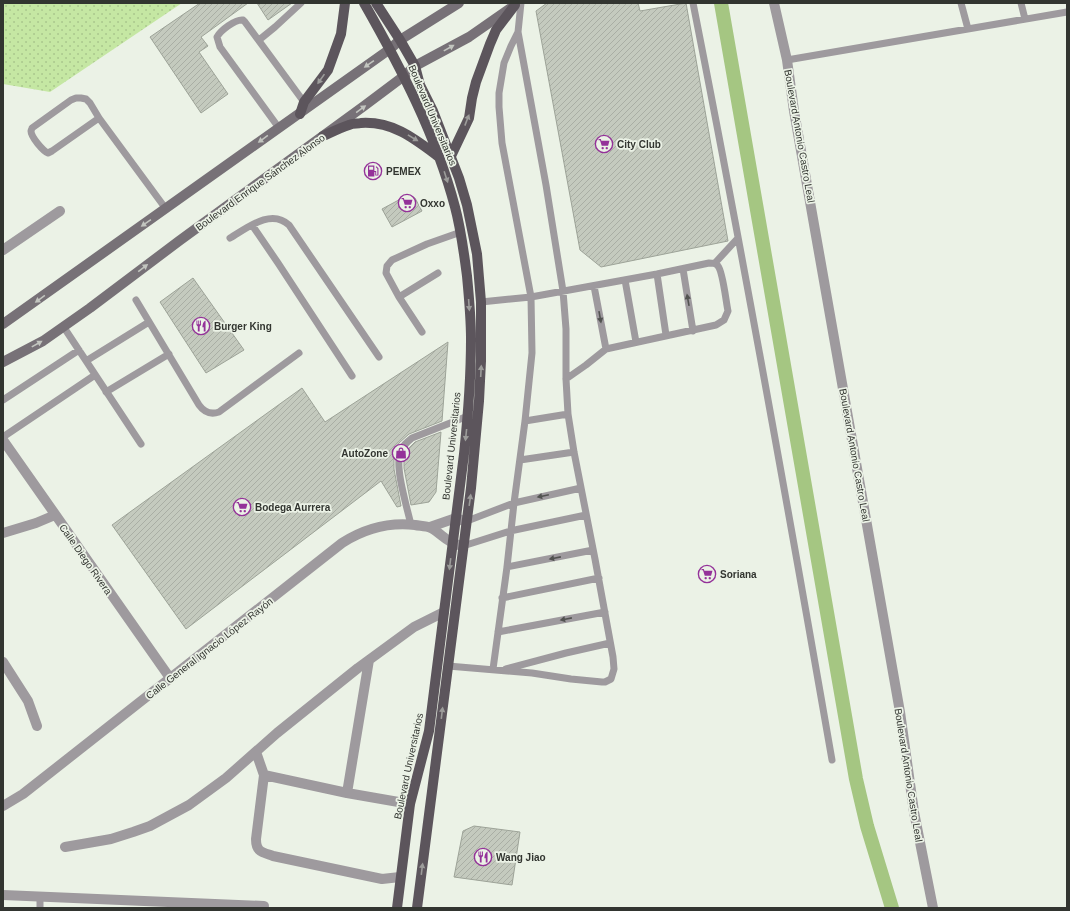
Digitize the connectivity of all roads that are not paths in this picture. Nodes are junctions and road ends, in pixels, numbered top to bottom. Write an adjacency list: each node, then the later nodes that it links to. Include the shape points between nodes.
1 (301, 3): 15 (lane)
2 (345, 3): 21 (main road, one-way to 21, via 341,34 328,70)
3 (364, 3): 17 (main road, Boulevard Universitarios)
4 (376, 3): 16 (main road, Boulevard Universitarios)
5 (459, 3): 16 (main road)
6 (693, 3): 33 (lane)
7 (774, 3): 18 (street, Boulevard Antonio Castro Leal)
8 (961, 3): 13 (lane)
9 (1022, 3): 12 (lane)
10 (518, 4): 14 (lane); 19 (main road, Boulevard Enrique Sánchez Alonso, one-way to 10, via 469,37); 26 (main road, one-way to 10, via 469,118 476,82 496,30)
11 (1067, 12): 12 (lane)
12 (1025, 19): 13 (lane)
13 (968, 29): 18 (lane)
14 (518, 32): 41 (lane); 43 (lane, via 504,63 499,107 502,143)
15 (259, 40): 21 (lane); 24 (lane, via 246,22 240,19 219,33 217,38 220,46)
16 (400, 40): 17 (main road); 19 (main road, Boulevard Universitarios)
17 (390, 49): 20 (main road, Boulevard Universitarios); 22 (main road, one-way to 22)
18 (787, 60): 114 (street, Boulevard Antonio Castro Leal, via 898,704 914,812)
19 (415, 66): 20 (main road, Boulevard Enrique Sánchez Alonso); 26 (main road, Boulevard Universitarios, via 420,85)
20 (404, 76): 25 (main road, Boulevard Enrique Sánchez Alonso, one-way to 20); 27 (main road, Boulevard Universitarios)
21 (304, 102): 22 (main road)
22 (300, 114): 24 (main road)
23 (99, 118): 23 (lane, via 48,153 44,152 31,134 32,128 76,98 86,99); 28 (lane)
24 (279, 128): 28 (main road, one-way to 28)
25 (323, 136): 27 (main road, one-way to 27, via 350,124 380,124 415,139); 48 (main road, Boulevard Enrique Sánchez Alonso, one-way to 25)
26 (451, 156): 45 (main road, Boulevard Universitarios, via 471,221)
27 (440, 158): 31 (main road, Boulevard Universitarios, one-way to 31)
28 (166, 209): 47 (main road, one-way to 47)
29 (60, 211): 34 (street)
30 (252, 225): 32 (lane); 57 (lane, via 271,218 281,219 289,225); 61 (lane)
31 (461, 232): 42 (lane, via 392,260 387,266 386,273); 66 (main road, Boulevard Universitarios, one-way to 66, via 467,274 471,338)
32 (230, 238)
33 (738, 238): 35 (lane); 101 (lane)
34 (3, 250)
35 (715, 264): 36 (lane); 49 (lane, via 721,272 728,311 724,320 716,326)
36 (683, 269): 38 (lane); 49 (lane, one-way to 36)
37 (438, 273): 42 (lane)
38 (657, 274): 39 (lane); 51 (lane)
39 (626, 280): 40 (lane); 52 (lane)
40 (594, 286): 41 (lane); 53 (lane, one-way to 53)
41 (564, 291): 43 (lane); 62 (lane)
42 (400, 297): 50 (lane)
43 (532, 297): 45 (lane); 67 (lane, via 532,353)
44 (136, 300): 46 (lane)
45 (481, 302): 77 (main road, Boulevard Universitarios, one-way to 45, via 479,400)
46 (149, 322): 56 (lane); 58 (lane)
47 (3, 324)
48 (63, 326): 54 (lane); 59 (main road, Boulevard Enrique Sánchez Alonso, one-way to 48, via 42,341)
49 (693, 331): 51 (lane)
50 (422, 332)
51 (666, 336): 52 (lane)
52 (636, 342): 53 (lane)
53 (606, 349): 62 (lane)
54 (79, 350): 58 (lane); 64 (lane)
55 (299, 353): 56 (lane, via 219,412 212,413 205,412 199,405)
56 (169, 354): 63 (lane)
57 (379, 357)
58 (86, 361): 60 (lane)
59 (3, 362)
60 (95, 375): 63 (lane); 68 (lane)
61 (352, 376)
62 (566, 379): 65 (lane)
63 (106, 392): 69 (lane)
64 (3, 400)
65 (568, 414): 67 (lane); 70 (lane)
66 (468, 416): 76 (main road, Boulevard Universitarios, one-way to 76); 78 (lane, via 412,438 404,444 399,460 400,477)
67 (526, 421): 71 (lane)
68 (3, 439): 74 (street, Calle Diego Rivera)
69 (141, 444)
70 (574, 452): 71 (lane); 72 (lane)
71 (520, 460): 73 (lane)
72 (581, 488): 73 (lane, one-way to 73); 75 (lane)
73 (514, 503): 77 (lane); 80 (lane)
74 (55, 514): 81 (street); 96 (street, Calle Diego Rivera)
75 (586, 515): 80 (lane); 84 (lane)
76 (456, 518): 77 (street); 79 (street); 82 (main road, Boulevard Universitarios)
77 (467, 521): 83 (main road, Boulevard Universitarios)
78 (411, 525): 79 (street, Calle General Ignacio López Rayón); 96 (street, Calle General Ignacio López Rayón, via 385,526 352,536)
79 (430, 528): 82 (street)
80 (510, 531): 83 (lane); 85 (lane)
81 (3, 533)
82 (452, 544): 83 (street); 88 (main road, Boulevard Universitarios, one-way to 88)
83 (463, 546): 94 (main road, Boulevard Universitarios)
84 (594, 550): 85 (lane, one-way to 85); 86 (lane)
85 (507, 567): 87 (lane)
86 (599, 578): 87 (lane); 89 (lane)
87 (502, 598): 90 (lane)
88 (444, 612): 92 (street, via 414,627); 98 (main road, Boulevard Universitarios)
89 (605, 612): 90 (lane, one-way to 90); 91 (lane)
90 (498, 632): 95 (lane)
91 (610, 643): 95 (lane); 95 (lane, via 614,669 611,679 605,682)
92 (369, 660): 100 (street); 103 (street)
93 (3, 662): 97 (street, via 28,701)
94 (448, 666): 95 (lane); 99 (main road, Boulevard Universitarios, one-way to 94)
95 (497, 670)
96 (170, 678): 105 (street, Calle General Ignacio López Rayón, via 23,794)
97 (37, 726)
98 (429, 731): 99 (main road); 104 (main road, Boulevard Universitarios)
99 (440, 733): 113 (main road, Boulevard Universitarios, one-way to 99)
100 (256, 752): 102 (street); 106 (street, via 189,805 150,826 112,839)
101 (832, 760)
102 (264, 775): 103 (street); 107 (street, via 256,839 259,850 273,856 382,879)
103 (347, 793): 104 (street)
104 (410, 804): 107 (main road, Boulevard Universitarios)
105 (3, 806)
106 (66, 846)
107 (400, 877): 112 (main road, Boulevard Universitarios)
108 (3, 894): 109 (street)
109 (40, 896): 110 (street); 111 (lane)
110 (264, 906)
111 (40, 908)
112 (397, 908)
113 (417, 908)
114 (933, 908)

